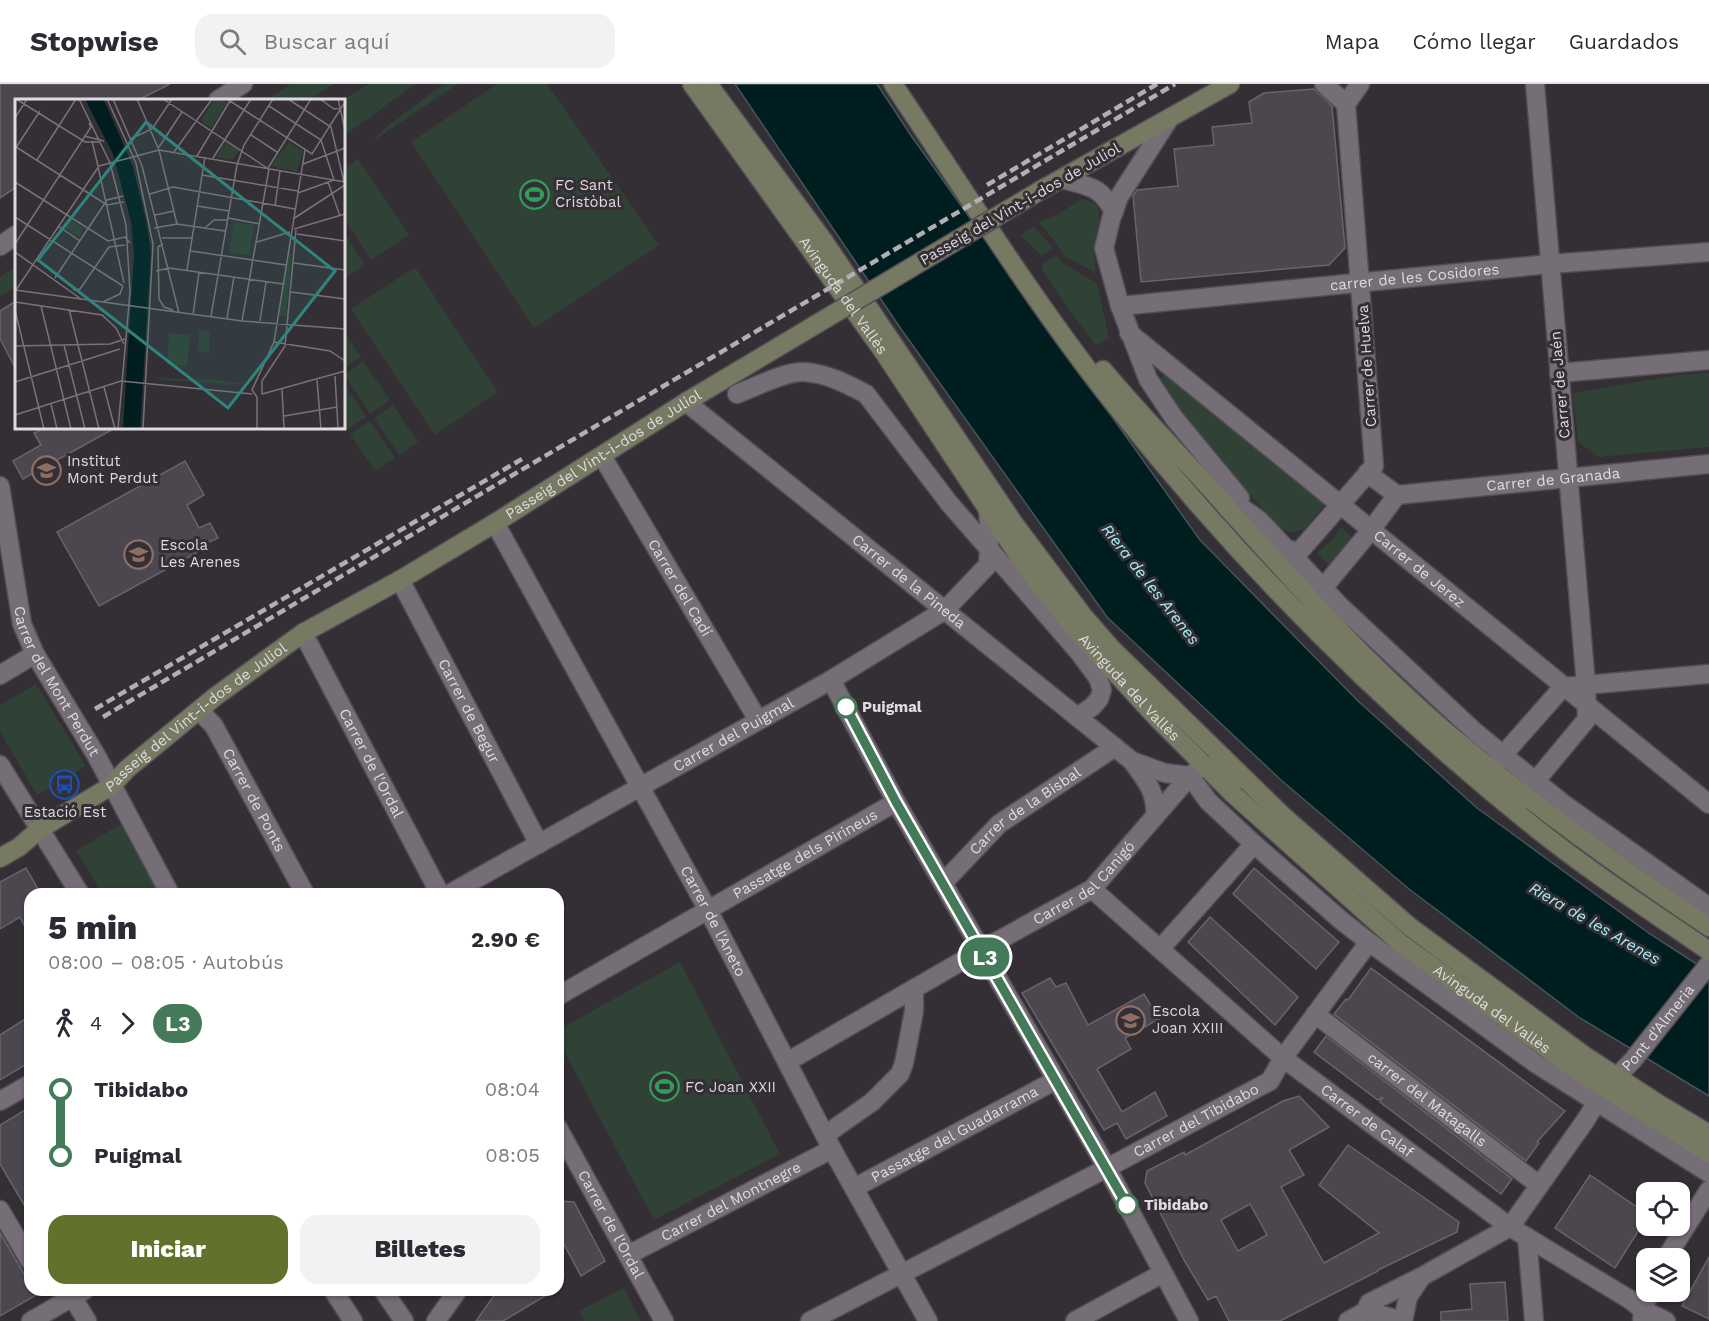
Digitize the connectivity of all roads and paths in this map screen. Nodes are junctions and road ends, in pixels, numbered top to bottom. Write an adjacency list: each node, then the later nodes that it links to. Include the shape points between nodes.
1 (243, 84): 10 (street)
2 (692, 84): 34 (main road, Avinguda del Vallès, via 877,341)
3 (708, 84): 64 (main road, Avinguda del Vallès, via 823,240 1015,525 1084,616 1135,672)
4 (893, 84): 42 (main road, via 1075,352 1148,445)
5 (908, 84): 30 (main road, via 1054,306 1122,393)
6 (1230, 84): 12 (main road, Passeig del Vint-i-dos de Juliol)
7 (1324, 84): 11 (street)
8 (1360, 84): 11 (street)
9 (1535, 84): 18 (street, Carrer de Jaén)
10 (220, 99)
11 (1346, 104): 19 (street, Carrer de Huelva)
12 (1169, 119): 13 (main road, Passeig del Vint-i-dos de Juliol); 14 (street)
13 (1062, 179): 14 (street, via 1098,189); 25 (main road, Passeig del Vint-i-dos de Juliol, bridge)
14 (1113, 212): 20 (street, via 1104,248)
15 (15, 236): 16 (street)
16 (0, 246)
17 (1709, 252): 18 (street, carrer de les Cosidores)
18 (1550, 264): 19 (street, carrer de les Cosidores); 23 (street, Carrer de Jaén)
19 (1361, 281): 20 (street, carrer de les Cosidores); 28 (street, Carrer de Huelva, via 1374,466)
20 (1120, 306): 21 (street)
21 (1129, 333): 33 (street, Carrer de Jerez); 35 (street, via 1148,379 1174,418)
22 (1709, 360): 23 (street)
23 (1559, 373): 29 (street, Carrer de Jaén)
24 (737, 394): 39 (street, Avinguda del Vallès, via 803,372 826,376 866,394 949,503)
25 (686, 402): 26 (main road, Passeig del Vint-i-dos de Juliol); 45 (street, Carrer de la Pineda)
26 (602, 456): 36 (main road, Passeig del Vint-i-dos de Juliol); 57 (street, Carrer del Cadí)
27 (1709, 464): 29 (street, Carrer de Granada)
28 (1368, 473): 32 (street); 33 (street)
29 (1568, 477): 32 (street, Carrer de Granada); 51 (street, Carrer de Jaén)
30 (1200, 478): 35 (street); 44 (main road)
31 (0, 486): 47 (street, Carrer del Mont Perdut, via 22,624)
32 (1397, 495): 37 (street)
33 (1341, 504): 37 (street, Carrer de Jerez); 40 (street, via 1299,552)
34 (988, 511): 38 (main road, Avinguda del Vallès); 39 (street, Carrer del Puigmal)
35 (1259, 520): 40 (street)
36 (495, 523): 41 (main road, Passeig del Vint-i-dos de Juliol); 66 (street, Carrer de l'Aneto)
37 (1371, 530): 43 (street); 53 (street, Carrer de Jerez)
38 (1002, 533): 39 (street, Carrer del Puigmal); 63 (main road, Avinguda del Vallès, via 1074,628 1155,716)
39 (989, 547): 45 (street, Carrer del Puigmal, via 988,565); 56 (street, Avinguda del Vallès, via 1098,678 1102,690 1099,699)
40 (1286, 549): 43 (street)
41 (399, 580): 46 (main road, Passeig del Vint-i-dos de Juliol); 72 (street, Carrer de Begur)
42 (1268, 581): 44 (street); 62 (main road, via 1360,675 1445,753)
43 (1323, 588): 44 (street); 52 (street)
44 (1302, 593): 58 (main road)
45 (945, 610): 50 (street, Carrer del Puigmal); 56 (street, Carrer de la Pineda)
46 (303, 633): 55 (main road, Passeig del Vint-i-dos de Juliol); 79 (street, Carrer de l'Ordal)
47 (35, 654): 49 (street); 65 (street, Carrer del Mont Perdut)
48 (1709, 674): 51 (street)
49 (0, 675)
50 (831, 680): 57 (street, Carrer del Puigmal); 68 (street)
51 (1586, 685): 53 (street); 54 (street, Carrer de Jaén)
52 (1425, 686): 58 (street); 62 (street)
53 (1563, 687): 54 (street, Carrer de Jerez); 62 (street)
54 (1586, 704): 67 (street, Carrer de Jaén, via 1587,719); 69 (street, Carrer de Jerez)
55 (199, 710): 65 (main road, Passeig del Vint-i-dos de Juliol); 78 (street, Carrer de Ponts, via 214,726)
56 (1077, 717): 59 (street, Carrer de la Pineda)
57 (758, 720): 66 (street, Carrer del Puigmal)
58 (1434, 721): 62 (main road)
59 (1114, 747): 60 (street, Carrer de la Pineda); 75 (street, Carrer de la Bisbal, via 999,824)
60 (1131, 761): 63 (street, Carrer de la Pineda, via 1165,773); 70 (street, Carrer de la Pineda, via 1155,796)
61 (0, 765): 71 (street)
62 (1491, 768): 67 (main road); 67 (street)
63 (1196, 770): 64 (street, Carrer de la Pineda, via 1220,768); 70 (street, Carrer del Canigó); 73 (street, Avinguda del Vallès, via 1208,801); 97 (main road, Avinguda del Vallès, via 1400,943)
64 (1248, 782): 97 (main road, Avinguda del Vallès, via 1410,927 1586,1056)
65 (111, 786): 71 (main road, Passeig del Vint-i-dos de Juliol); 77 (street, Carrer del Mont Perdut)
66 (641, 787): 72 (street, Carrer del Puigmal); 83 (street, Carrer de l'Aneto)
67 (1524, 795): 82 (street, via 1567,806); 84 (main road); 88 (main road, via 1606,879)
68 (896, 802): 75 (street); 83 (street, Passatge dels Pirineus)
69 (1709, 804)
70 (1155, 816): 81 (street, Carrer del Canigó)
71 (40, 829): 74 (main road, Passeig del Vint-i-dos de Juliol); 76 (street)
72 (539, 844): 80 (street, Carrer del Puigmal)
73 (1254, 844): 85 (street, Avinguda del Vallès); 86 (street)
74 (0, 858)
75 (943, 883): 87 (street)
76 (76, 888)
77 (167, 888)
78 (302, 888)
79 (437, 888)
80 (460, 888)
81 (1092, 889): 86 (street, Carrer de Calaf); 87 (street, Carrer del Canigó)
82 (1709, 907)
83 (708, 910): 91 (street, Passatge dels Pirineus); 94 (street, Carrer de l'Aneto)
84 (1709, 927)
85 (1370, 942): 92 (street, Carrer del Tibidabo); 97 (street, Avinguda del Vallès, via 1536,1063)
86 (1160, 949): 93 (street, Carrer de Calaf)
87 (981, 950): 90 (street, Carrer del Canigó); 95 (street)
88 (1709, 951)
89 (1709, 964): 97 (street, Pont d'Almeria)
90 (914, 989): 94 (street, Carrer del Canigó); 100 (street, Carrer del Montnegre, via 914,1011 900,1074)
91 (564, 993)
92 (1315, 1014): 93 (street, Carrer del Tibidabo); 105 (street, carrer del Matagalls)
93 (1283, 1058): 103 (street, Carrer del Tibidabo, via 1270,1081); 109 (street, Carrer de Calaf)
94 (787, 1062): 100 (street, Carrer de l'Aneto)
95 (1056, 1080): 103 (street); 106 (street, Passatge del Guadarrama)
96 (24, 1087): 98 (street)
97 (1607, 1089): 99 (main road, Avinguda del Vallès); 102 (main road, Avinguda del Vallès); 104 (street, Avinguda del Vallès); 105 (street)
98 (0, 1101)
99 (1709, 1134)
100 (829, 1142): 106 (street, Carrer de l'Aneto); 113 (street, Carrer del Montnegre)
101 (564, 1145): 113 (street, Carrer de l'Ordal)
102 (1709, 1153)
103 (1107, 1168): 114 (street, Carrer del Tibidabo); 115 (street)
104 (1709, 1173)
105 (1539, 1185): 109 (street)
106 (854, 1188): 114 (street, Carrer de l'Aneto)
107 (1709, 1190): 111 (street)
108 (0, 1210): 112 (street)
109 (1510, 1227): 110 (street, Carrer de Calaf); 116 (street)
110 (1527, 1237): 122 (street, Carrer de Calaf, via 1629,1299); 136 (street)
111 (1672, 1248)
112 (24, 1251)
113 (628, 1255): 128 (street, Carrer de l'Ordal)
114 (901, 1272): 129 (street, Carrer del Tibidabo); 130 (street, Carrer de l'Aneto)
115 (1163, 1273): 131 (street); 132 (street)
116 (1421, 1277): 121 (street, via 1370,1303); 135 (street, via 1408,1297)
117 (65, 1296): 123 (street); 124 (street)
118 (337, 1296): 125 (street)
119 (387, 1296): 126 (street)
120 (454, 1296): 127 (street)
121 (1366, 1311): 133 (street); 134 (street)
122 (1642, 1315): 137 (street, Carrer de Calaf)
123 (31, 1321)
124 (87, 1321)
125 (353, 1321)
126 (404, 1321)
127 (436, 1321)
128 (664, 1321)
129 (810, 1321)
130 (928, 1321)
131 (1076, 1321)
132 (1189, 1321)
133 (1348, 1321)
134 (1394, 1321)
135 (1403, 1321)
136 (1534, 1321)
137 (1666, 1321)

